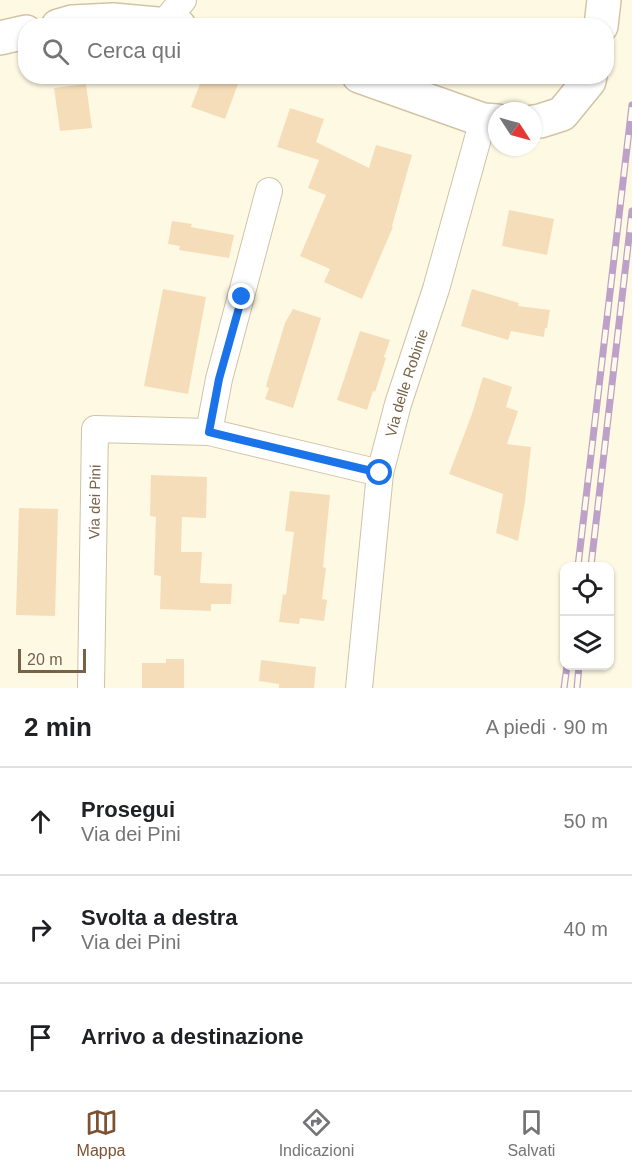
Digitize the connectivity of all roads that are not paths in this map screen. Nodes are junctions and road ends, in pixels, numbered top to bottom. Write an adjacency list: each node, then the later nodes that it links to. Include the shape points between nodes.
1 (604, 0): 4 (street)
2 (175, 17): 3 (street)
3 (154, 18)
4 (602, 18)
5 (18, 34): 6 (street)
6 (0, 38)
7 (382, 84): 9 (street)
8 (587, 84): 10 (street, via 562,114)
9 (488, 119)
10 (542, 121)
11 (488, 126): 14 (street, Via delle Robinie, via 398,404)
12 (269, 191): 13 (street, via 219,379)
13 (209, 432): 14 (street, Via dei Pini); 15 (street, Via dei Pini, via 95,429)
14 (380, 473): 16 (street, Via delle Robinie)
15 (91, 688)
16 (358, 688)

